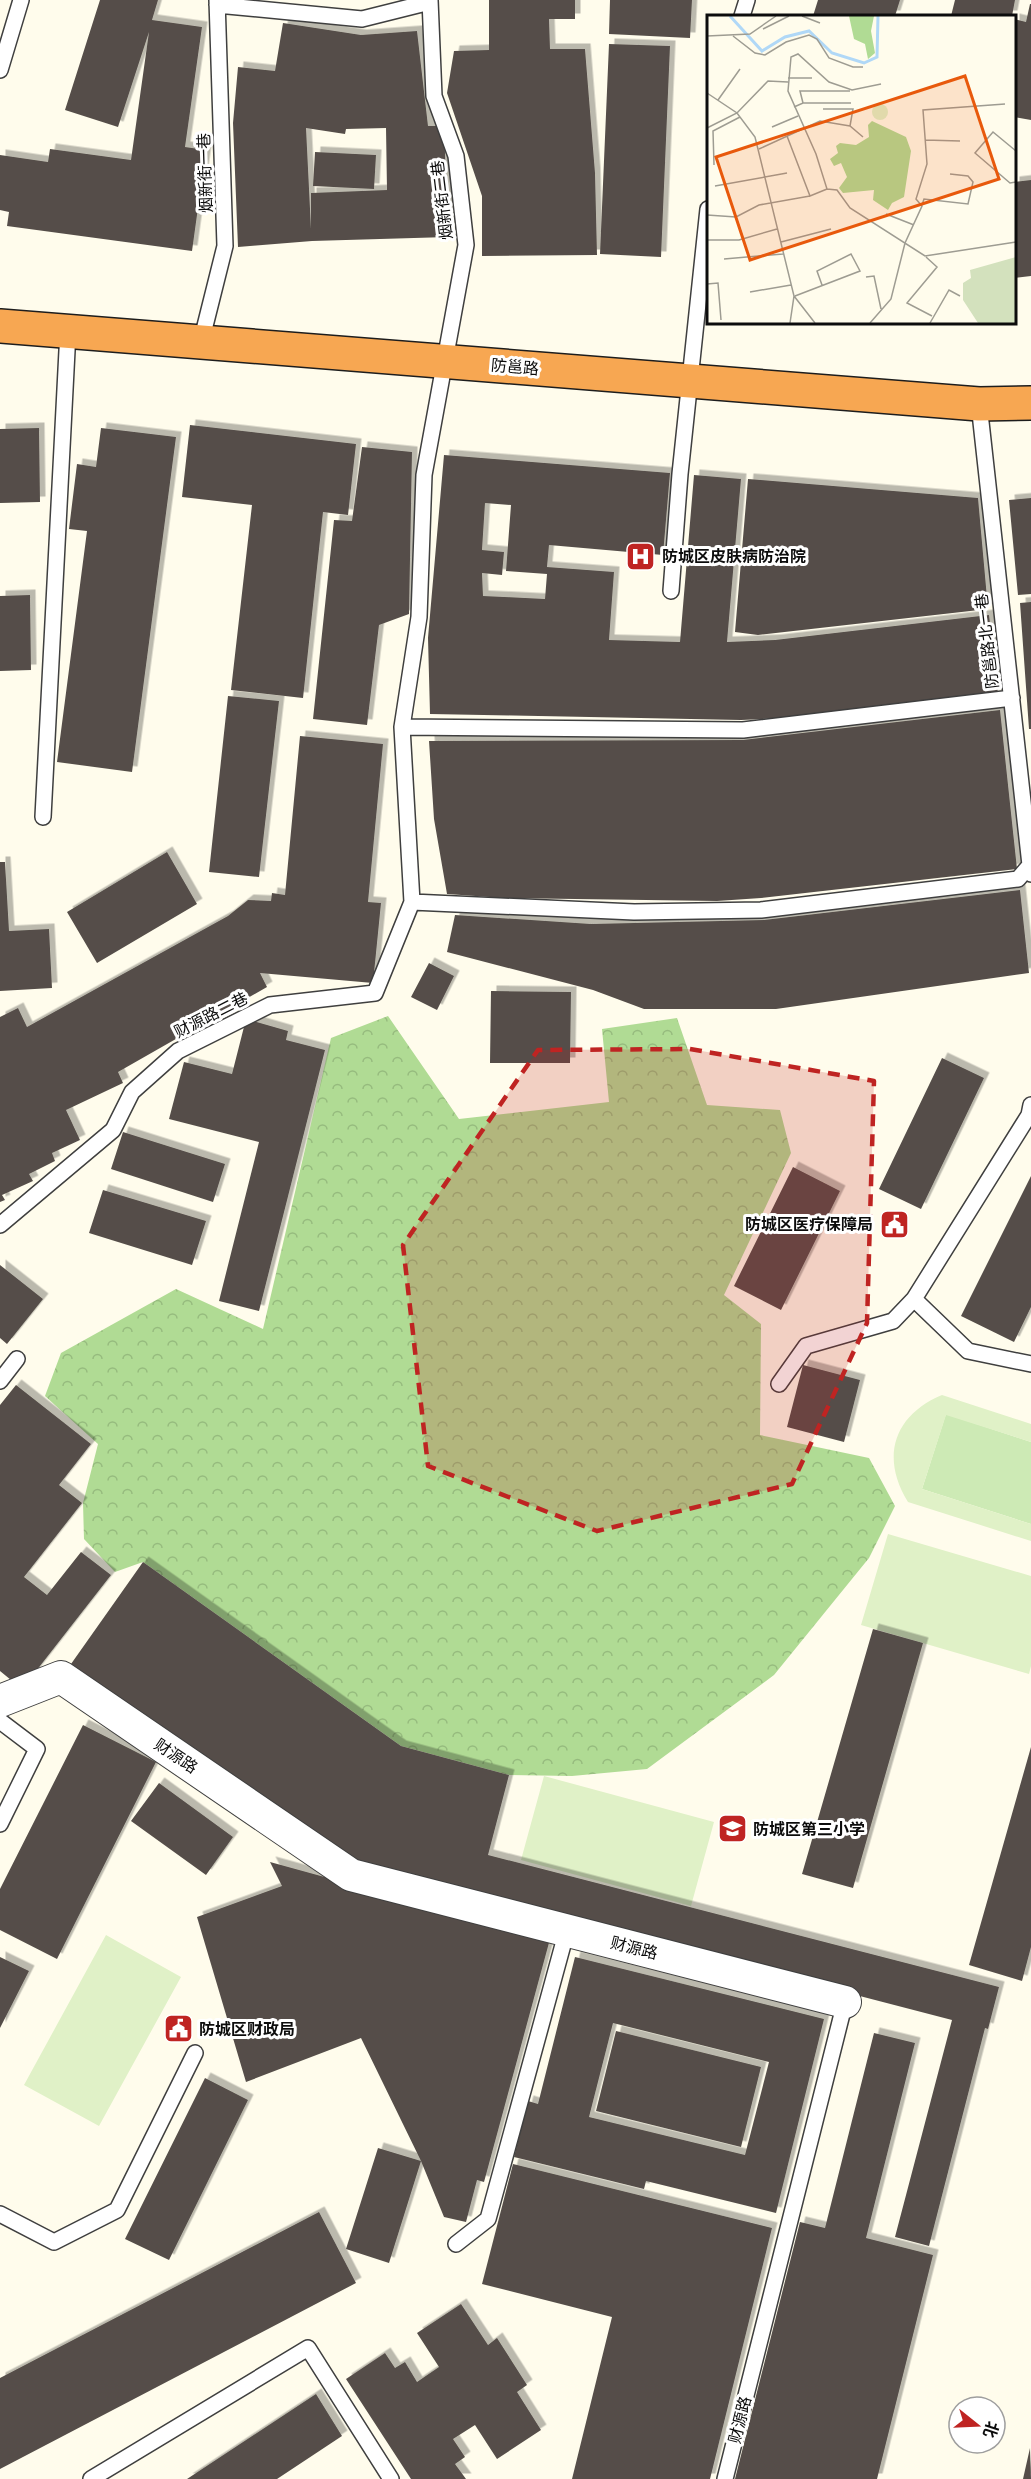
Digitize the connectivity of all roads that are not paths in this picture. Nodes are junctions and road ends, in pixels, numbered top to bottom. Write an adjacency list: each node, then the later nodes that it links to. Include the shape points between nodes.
1 (21, 0): 6 (lane)
2 (747, 0): 5 (lane)
3 (430, 1): 4 (lane, via 362,19); 11 (lane, 烟新街二巷, via 434,96 456,156 466,245)
4 (217, 2): 10 (lane, 烟新街一巷, via 225,246)
5 (742, 15)
6 (0, 70)
7 (707, 219): 12 (lane)
8 (0, 326): 9 (highway, 防邕路)
9 (68, 331): 10 (highway, 防邕路); 18 (lane)
10 (201, 342): 11 (highway, 防邕路)
11 (445, 362): 12 (highway, 防邕路); 17 (lane, 烟新街二巷, via 424,475 419,617)
12 (691, 381): 14 (highway, 防邕路); 15 (lane)
13 (1031, 403): 14 (highway, 防邕路)
14 (979, 404): 16 (lane, 防邕路北一巷)
15 (671, 591)
16 (1012, 698): 17 (lane, via 743,730); 19 (lane, 防邕路北一巷)
17 (402, 727): 20 (lane, 烟新街二巷)
18 (43, 817)
19 (1031, 867): 20 (lane, via 1018,879 761,910 634,912)
20 (412, 902): 22 (lane, 财源路二巷, via 375,993 270,1005 178,1051 132,1092 113,1130)
21 (1031, 1105): 23 (lane, via 1029,1115)
22 (0, 1224)
23 (914, 1299): 25 (lane, via 968,1351); 27 (lane, via 893,1321 806,1346)
24 (17, 1359): 26 (lane)
25 (1031, 1364)
26 (0, 1381)
27 (779, 1384)
28 (0, 1701): 31 (street, 财源路, via 61,1677 351,1875)
29 (0, 1721): 30 (lane, via 37,1749)
30 (0, 1824)
31 (567, 1930): 32 (street, 财源路); 35 (lane, via 489,2219)
32 (845, 2002): 38 (lane, 财源路)
33 (195, 2053): 34 (lane, via 117,2210 54,2242)
34 (0, 2214)
35 (456, 2244)
36 (91, 2479): 37 (lane, via 308,2348)
37 (391, 2479)
38 (725, 2479)

